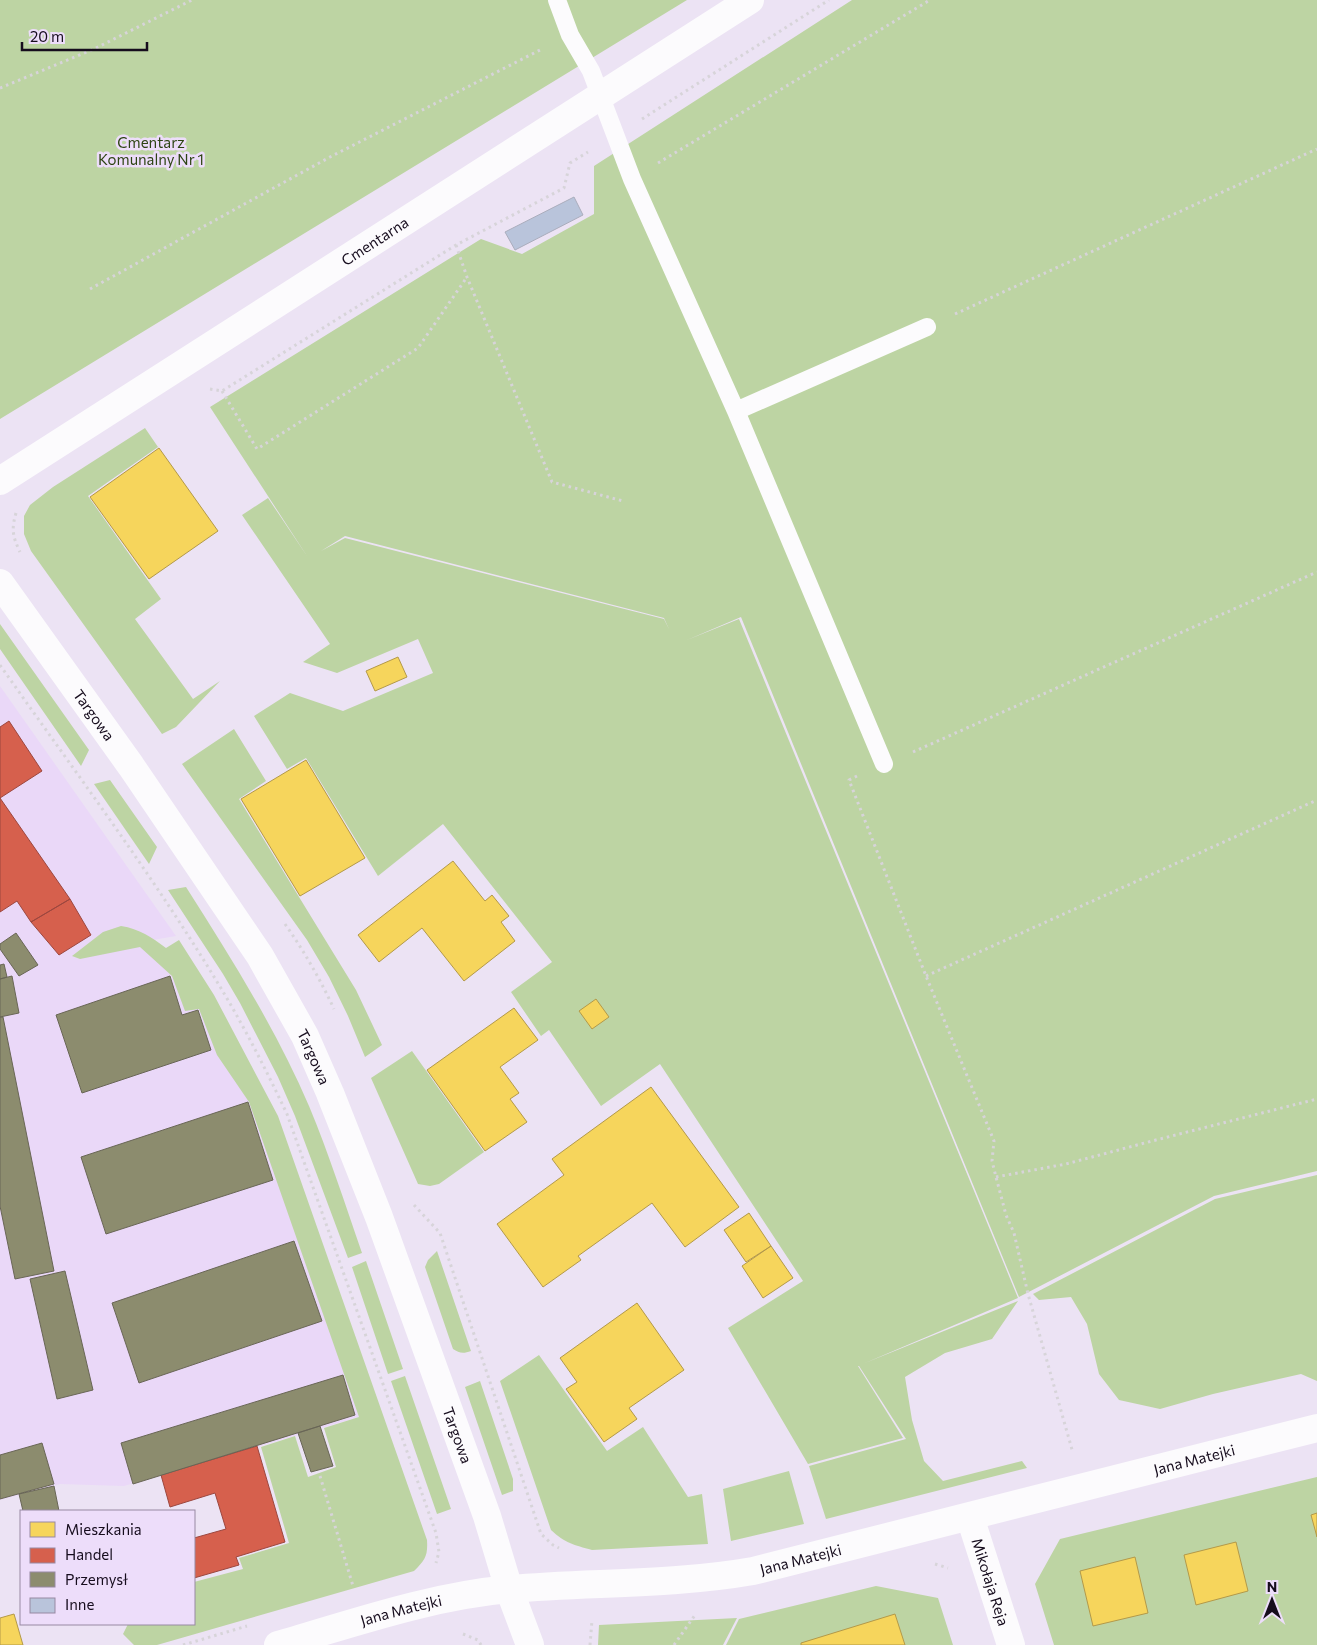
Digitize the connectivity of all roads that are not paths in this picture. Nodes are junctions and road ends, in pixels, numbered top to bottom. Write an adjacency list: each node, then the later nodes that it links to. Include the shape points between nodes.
1 (557, 0): 3 (lane)
2 (750, 0): 3 (street, Cmentarna)
3 (600, 96): 5 (lane, via 632,179); 6 (street, Cmentarna)
4 (927, 327): 5 (lane)
5 (736, 411): 8 (lane)
6 (0, 482)
7 (0, 583): 11 (street, Targowa, via 131,766 260,956 305,1036 379,1217 487,1516)
8 (884, 764)
9 (1317, 1428): 10 (street, Jana Matejki)
10 (970, 1517): 11 (street, Jana Matejki, via 713,1578); 14 (street, Mikołaja Reja)
11 (509, 1589): 12 (street, Jana Matejki, via 431,1601); 13 (street, Targowa)
12 (278, 1645)
13 (530, 1645)
14 (1011, 1645)

